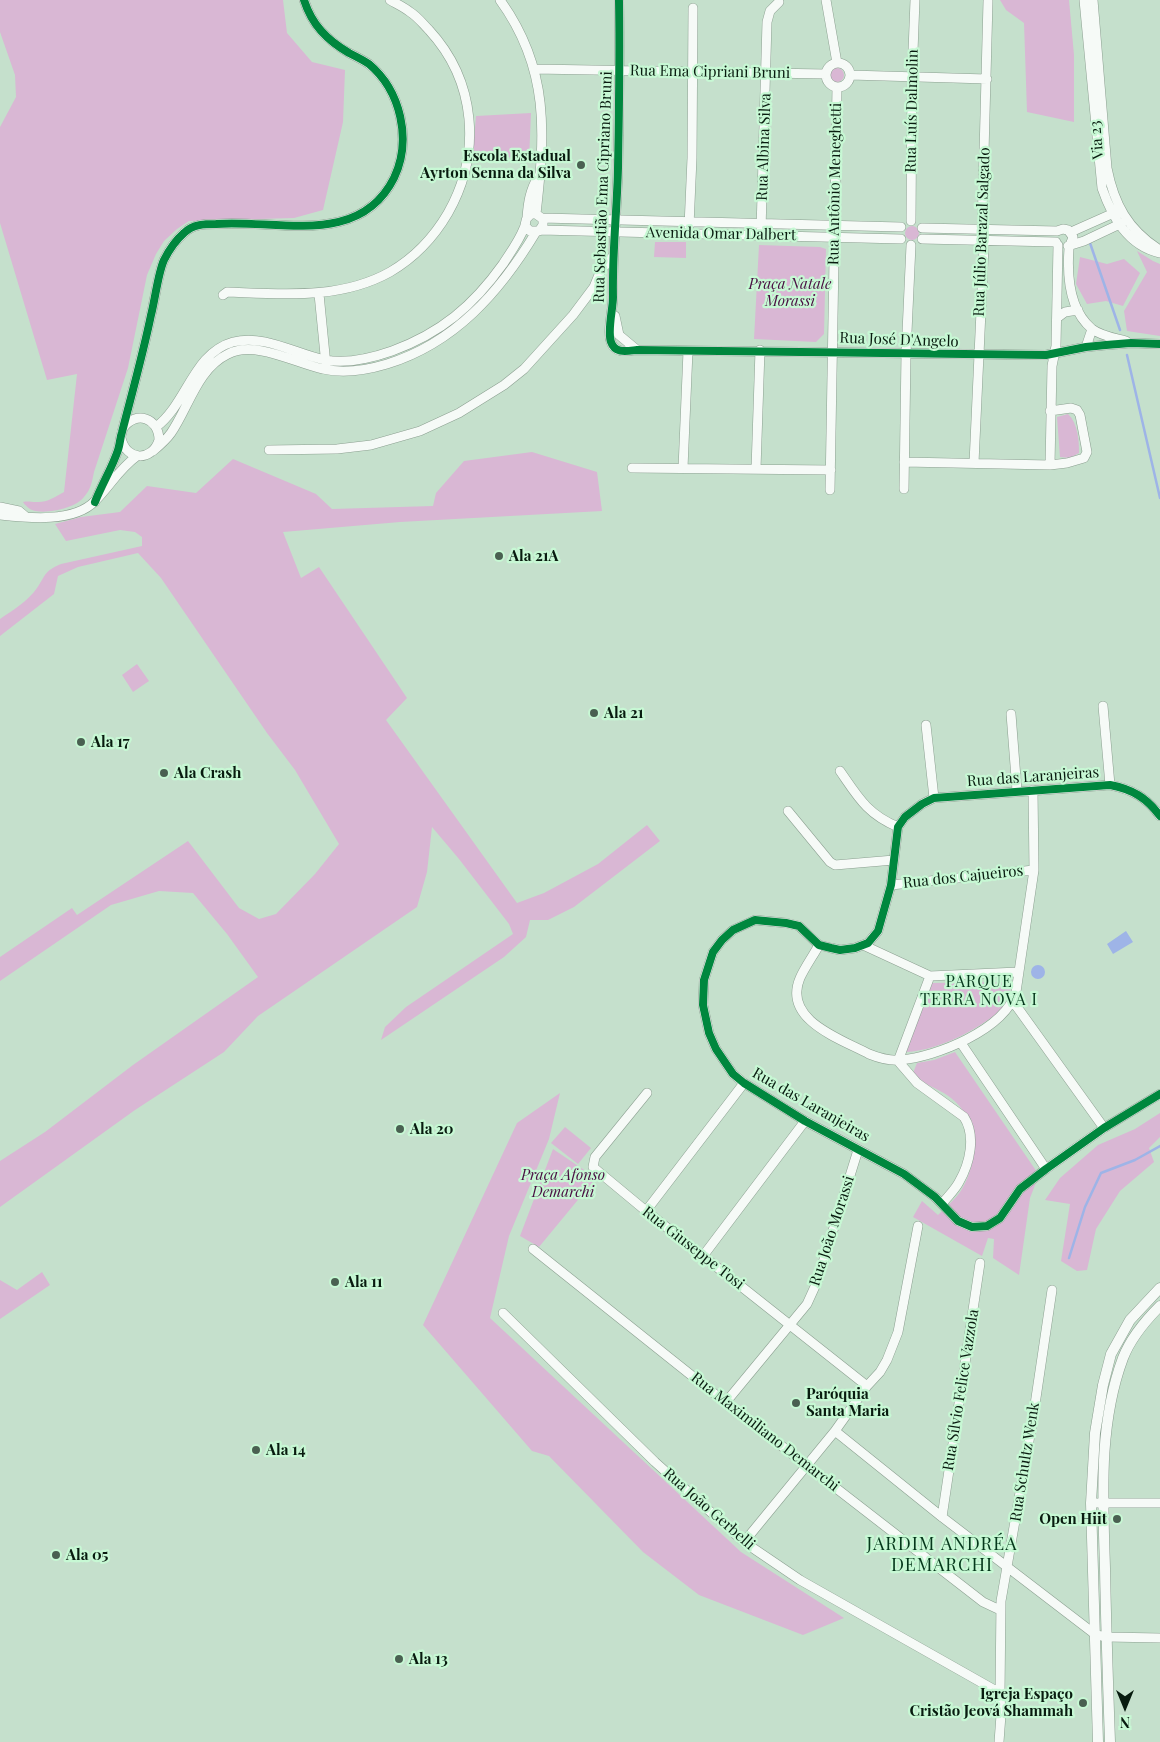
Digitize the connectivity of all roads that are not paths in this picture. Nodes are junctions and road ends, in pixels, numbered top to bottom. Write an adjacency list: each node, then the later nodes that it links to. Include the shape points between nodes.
1 (304, 0): 71 (street, via 318,28 336,45 369,64 391,92 399,109 403,134 395,176 366,210 347,220 314,226 223,223 198,225 186,231 163,261)
2 (390, 0): 54 (street, via 411,12 431,33 457,72 468,110 470,149 465,174 442,223 412,256 390,272 364,284)
3 (500, 0): 15 (street, via 516,24)
4 (826, 0): 14 (street)
5 (915, 0): 21 (street, Rua Luís Dalmolin)
6 (1084, 0): 25 (street, Via 23, via 1100,178 1104,195)
7 (1093, 0): 13 (street, Via 23)
8 (1097, 0): 13 (street)
9 (619, 1): 16 (street, Rua Sebastião Ema Cipriano Bruni)
10 (988, 1): 22 (street, Rua Júlio Barazal Salgado)
11 (779, 2): 18 (street, Rua Albina Silva, via 770,11 767,22)
12 (693, 8): 17 (street)
13 (1094, 17): 25 (street, Via 23, via 1108,168)
14 (837, 63): 19 (street, via 829,66); 20 (street, via 846,66)
15 (534, 68): 16 (street, Rua Ema Cipriani Bruni); 24 (street, via 543,121)
16 (620, 70): 17 (street, Rua Ema Cipriani Bruni); 27 (street, Rua Sebastião Ema Cipriano Bruni)
17 (692, 71): 18 (street, Rua Ema Cipriani Bruni); 30 (street)
18 (766, 73): 19 (street, Rua Ema Cipriani Bruni); 32 (street, Rua Albina Silva)
19 (826, 74): 23 (street, via 828,83)
20 (850, 75): 21 (street); 23 (street, via 846,84)
21 (912, 77): 22 (street); 28 (street, Rua Luís Dalmolin)
22 (986, 79): 36 (street, Rua Júlio Barazal Salgado)
23 (837, 87): 33 (street, Rua Antônio Meneghetti)
24 (539, 177): 26 (street); 29 (street, via 533,186)
25 (1116, 212): 31 (street, Via 23); 40 (street)
26 (539, 216): 27 (street, Avenida Omar Dalbert); 29 (street, via 531,214); 37 (street, via 544,225)
27 (616, 220): 30 (street, Avenida Omar Dalbert); 39 (street, Rua Sebastião Ema Cipriano Bruni)
28 (911, 221): 34 (street); 35 (street)
29 (526, 222): 37 (street, via 530,231); 69 (street, via 511,252 482,291 458,315 432,334 382,355)
30 (689, 222): 32 (street, Avenida Omar Dalbert); 41 (street)
31 (1123, 222): 48 (street, via 1084,241); 50 (street, Via 23, via 1130,238 1143,247)
32 (762, 224): 33 (street, Avenida Omar Dalbert); 42 (street, Rua Albina Silva)
33 (834, 226): 34 (street, Avenida Omar Dalbert); 43 (street, Rua Antônio Meneghetti)
34 (901, 227): 44 (street)
35 (922, 228): 36 (street); 45 (street)
36 (982, 229): 38 (street); 46 (street, Rua Júlio Barazal Salgado)
37 (538, 231): 39 (street, Avenida Omar Dalbert); 70 (street, via 496,290 456,330 396,361 358,370)
38 (1058, 231): 40 (street, via 1066,229); 47 (street, via 1055,236)
39 (615, 232): 41 (street, Avenida Omar Dalbert); 51 (street, Rua Sebastião Ema Cipriano Bruni)
40 (1071, 232): 48 (street)
41 (688, 234): 42 (street, Avenida Omar Dalbert)
42 (761, 235): 43 (street, Avenida Omar Dalbert)
43 (834, 237): 44 (street, Avenida Omar Dalbert); 65 (street, Rua Antônio Meneghetti)
44 (901, 239): 49 (street)
45 (922, 239): 46 (street); 49 (street)
46 (983, 241): 47 (street); 68 (street, Rua Júlio Barazal Salgado)
47 (1057, 244): 48 (street, via 1064,247); 57 (street)
48 (1070, 244): 56 (street, via 1068,270)
49 (911, 245): 66 (street)
50 (1160, 252)
51 (613, 256): 52 (street, Rua Sebastião Ema Cipriano Bruni); 53 (street, via 599,273)
52 (613, 274): 53 (street); 62 (street, Rua Sebastião Ema Cipriano Bruni, via 613,306 620,335)
53 (594, 287): 77 (street, via 524,369 459,413 420,431 371,445)
54 (319, 294): 55 (street, via 227,292); 69 (street)
55 (223, 295)
56 (1078, 310): 57 (street, via 1065,312); 58 (street)
57 (1057, 318): 67 (street)
58 (1092, 329): 59 (street); 61 (street)
59 (1131, 342): 60 (street, Rua José D'Angelo); 61 (street, Rua José D'Angelo)
60 (1160, 344)
61 (1086, 347): 67 (street, Rua José D'Angelo)
62 (637, 350): 64 (street, Rua José D'Angelo)
63 (760, 350): 64 (street, Rua José D'Angelo); 65 (street, Rua José D'Angelo); 85 (street)
64 (688, 351): 84 (street)
65 (832, 351): 66 (street, Rua José D'Angelo); 86 (street, Rua Antônio Meneghetti)
66 (906, 354): 68 (street, Rua José D'Angelo); 80 (street)
67 (1054, 354): 68 (street, Rua José D'Angelo); 72 (street)
68 (978, 355): 81 (street, Rua Júlio Barazal Salgado)
69 (326, 360): 70 (street); 74 (street, via 265,342 233,342 219,348 205,361 172,413)
70 (326, 370): 78 (street, via 269,352 252,350 228,354 206,372 173,431)
71 (138, 373): 73 (street, via 135,402); 75 (street)
72 (1050, 411): 82 (street); 82 (street, via 1077,410 1087,452 1084,458)
73 (141, 418): 74 (street); 75 (street, via 130,421)
74 (156, 427): 78 (street, via 159,440)
75 (123, 428): 76 (street)
76 (121, 438): 79 (street, via 126,450); 89 (street)
77 (269, 450)
78 (153, 451): 79 (street)
79 (137, 456): 89 (street, via 123,466)
80 (904, 462): 81 (street); 87 (street)
81 (974, 463): 82 (street)
82 (1050, 465)
83 (632, 468): 84 (street)
84 (683, 468): 85 (street)
85 (756, 469): 86 (street)
86 (831, 470): 88 (street, Rua Antônio Meneghetti)
87 (904, 488)
88 (830, 490)
89 (95, 502): 92 (street, via 64,516)
90 (0, 507): 92 (street, via 19,511)
91 (0, 515): 92 (street)
92 (25, 516)
93 (1103, 706): 97 (street)
94 (1011, 714): 99 (street)
95 (926, 725): 100 (street)
96 (840, 770): 103 (street, via 870,812)
97 (1110, 785): 98 (street, Rua das Laranjeiras); 102 (street, Rua das Laranjeiras, via 1133,791 1153,806)
98 (1033, 790): 99 (street, Rua das Laranjeiras); 105 (street)
99 (1018, 791): 100 (street, Rua das Laranjeiras)
100 (934, 798): 103 (street, Rua das Laranjeiras, via 905,817)
101 (788, 811): 104 (street, via 834,865)
102 (1160, 816)
103 (898, 827): 104 (street)
104 (894, 860): 106 (street)
105 (1034, 870): 106 (street, Rua dos Cajueiros); 109 (street)
106 (891, 885): 108 (street, via 878,932)
107 (819, 945): 108 (street, via 840,950); 113 (street, via 797,989 796,999 803,1014 821,1029 869,1054); 114 (street, Rua das Laranjeiras, via 799,926 755,920 733,930 713,952 704,980 703,1005 707,1028 716,1049 733,1074)
108 (863, 945): 110 (street)
109 (1018, 972): 110 (street); 111 (street)
110 (930, 976): 113 (street)
111 (1012, 1003): 112 (street, via 1004,1013); 118 (street)
112 (961, 1043): 113 (street); 120 (street)
113 (898, 1060): 121 (street, via 917,1083 968,1123 970,1146 966,1168)
114 (744, 1083): 117 (street, Rua das Laranjeiras); 122 (street)
115 (647, 1092): 122 (street, Rua Giuseppe Tosi, via 595,1157 593,1164)
116 (1160, 1094): 118 (street, Rua das Laranjeiras)
117 (806, 1121): 119 (street, Rua das Laranjeiras); 125 (street)
118 (1104, 1128): 120 (street, Rua das Laranjeiras)
119 (858, 1150): 121 (street, Rua das Laranjeiras, via 904,1174); 131 (street, Rua João Morassi, via 817,1282 806,1304)
120 (1046, 1169): 121 (street, Rua das Laranjeiras, via 1020,1189 1000,1218 987,1226 972,1227 958,1221)
121 (942, 1204)
122 (646, 1211): 125 (street, Rua Giuseppe Tosi)
123 (918, 1226): 132 (street, via 898,1332 887,1360)
124 (533, 1249): 133 (street, Rua Maximiliano Demarchi)
125 (703, 1256): 131 (street, Rua Giuseppe Tosi)
126 (980, 1262): 139 (street, Rua Sílvio Felice Vazzola)
127 (1160, 1288): 136 (main road, via 1130,1320 1108,1366 1095,1433)
128 (1052, 1290): 141 (street, Rua Schultz Wenk)
129 (1160, 1306): 137 (main road, via 1133,1338 1120,1366 1105,1443)
130 (503, 1313): 140 (street, Rua João Gerbelli, via 655,1462)
131 (789, 1325): 132 (street, Rua Giuseppe Tosi); 133 (street, Rua João Morassi)
132 (867, 1386): 134 (street)
133 (726, 1402): 135 (street, Rua Maximiliano Demarchi)
134 (835, 1431): 135 (street); 139 (street)
135 (808, 1465): 140 (street); 142 (street, Rua Maximiliano Demarchi, via 983,1602)
136 (1091, 1503): 137 (street); 143 (main road)
137 (1103, 1503): 138 (street); 144 (main road)
138 (1160, 1503)
139 (942, 1517): 141 (street)
140 (744, 1542): 146 (street, Rua João Gerbelli, via 800,1580)
141 (1008, 1568): 142 (street, Rua Schultz Wenk); 143 (street)
142 (1000, 1610): 146 (street, Rua Schultz Wenk)
143 (1096, 1635): 144 (street); 148 (main road)
144 (1107, 1637): 145 (street); 149 (main road)
145 (1160, 1638)
146 (1000, 1693): 147 (street, Rua Schultz Wenk)
147 (999, 1742)
148 (1098, 1742)
149 (1110, 1742)

